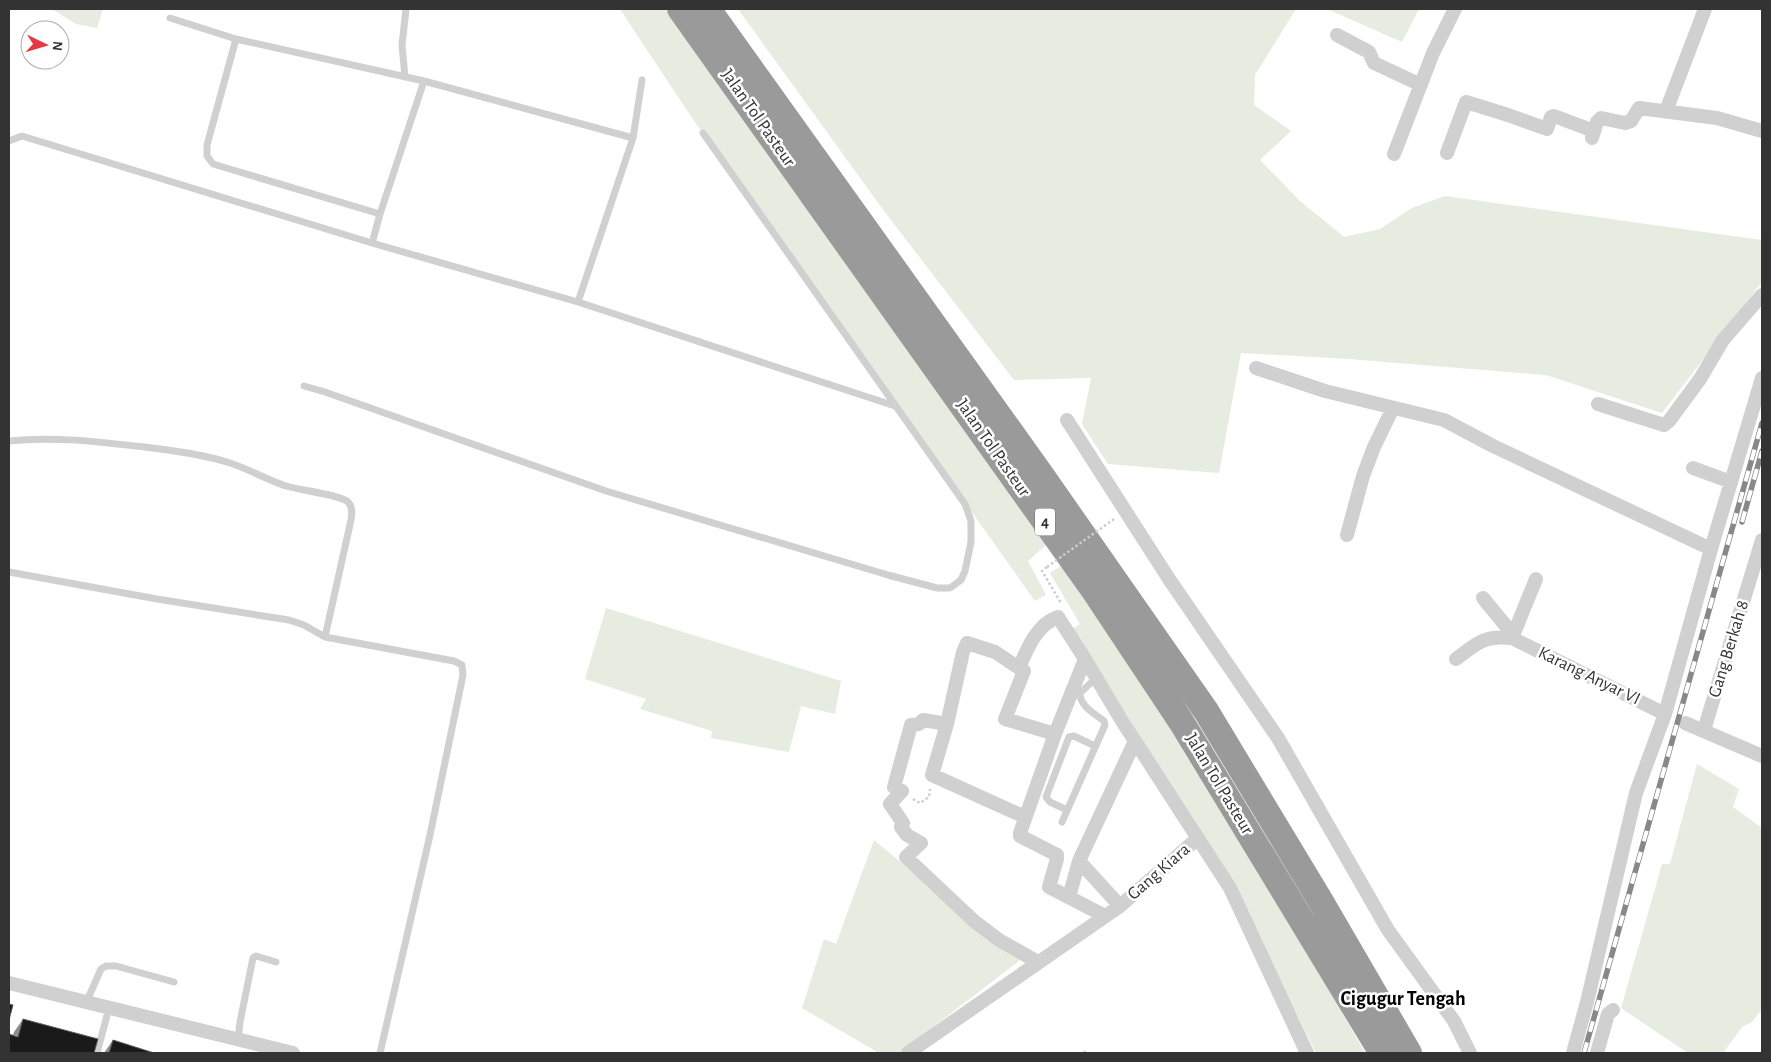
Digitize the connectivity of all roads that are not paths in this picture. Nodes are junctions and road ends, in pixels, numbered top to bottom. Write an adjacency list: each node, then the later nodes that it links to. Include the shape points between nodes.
1 (406, 9): 9 (lane, via 402,45)
2 (680, 9): 75 (highway, Jalan Tol Pasteur / 4, via 1100,600 1182,724)
3 (708, 9): 76 (highway, Jalan Tol Pasteur / 4, via 1206,711)
4 (1456, 9): 12 (street)
5 (1705, 9): 13 (street)
6 (170, 18): 8 (lane)
7 (1337, 35): 12 (street, via 1369,52 1374,63)
8 (236, 39): 9 (lane); 20 (lane, via 207,145 207,156 212,164)
9 (405, 76): 11 (lane)
10 (642, 80): 16 (lane)
11 (424, 81): 16 (lane); 20 (lane)
12 (1421, 85): 19 (street)
13 (1666, 111): 14 (street, via 1717,118); 18 (street, via 1639,108 1625,123 1601,118 1593,135 1554,116 1547,129 1466,102)
14 (1762, 131)
15 (702, 133): 28 (lane)
16 (633, 138): 23 (lane)
17 (9, 141): 21 (lane, via 22,136)
18 (1448, 153)
19 (1394, 154)
20 (380, 214): 21 (lane)
21 (372, 243): 23 (lane)
22 (1762, 295): 27 (street, via 1723,340 1700,379 1664,425)
23 (578, 302): 28 (lane)
24 (1256, 368): 29 (street, via 1325,391)
25 (1762, 378): 33 (street)
26 (304, 386): 28 (lane, via 606,491 888,575 937,588 950,588 961,580 965,571 971,542 971,521 965,504)
27 (1598, 404)
28 (895, 406)
29 (1393, 408): 34 (street, via 1363,476); 36 (street, via 1444,420)
30 (1067, 420): 77 (street, via 1168,579 1278,738 1388,930 1454,1021)
31 (9, 441): 40 (lane, via 83,440 192,454 233,463 300,491 338,497 348,502 352,510 351,520)
32 (1692, 468): 33 (street)
33 (1731, 482): 36 (street)
34 (1348, 535)
35 (1762, 540): 49 (street, Gang Berkah 8)
36 (1711, 549): 46 (street)
37 (9, 572): 40 (lane, via 289,620)
38 (1536, 579): 41 (street)
39 (1484, 598): 41 (street)
40 (325, 638): 72 (lane, via 454,661 462,664 464,675)
41 (1512, 638): 43 (street, via 1501,636 1480,641); 46 (street, Karang Anyar VI)
42 (1085, 659): 44 (street, via 1058,618 1048,621 1027,649); 45 (street); 50 (street)
43 (1456, 660)
44 (1019, 668): 48 (street, via 995,652 967,643); 50 (street, via 1024,671 1005,720)
45 (1096, 678): 51 (street); 52 (lane, via 1079,696 1083,704 1105,723)
46 (1665, 714): 78 (street, via 1636,793)
47 (1685, 722): 49 (street)
48 (947, 724): 55 (street, via 932,775); 63 (street, via 923,720 910,725 894,787 902,791 890,804 903,823 901,827 906,835 921,843 906,857 980,926)
49 (1704, 730): 53 (street)
50 (1055, 734): 55 (street)
51 (1135, 742): 57 (street); 58 (street)
52 (1095, 746): 54 (lane); 54 (lane, via 1074,736 1069,737 1046,797)
53 (1762, 756)
54 (1067, 810): 56 (lane)
55 (1025, 817): 59 (street, via 1020,836 1057,854 1049,887)
56 (1062, 822)
57 (1198, 838): 60 (street, Gang Kiara); 74 (street, via 1230,888)
58 (1078, 861): 59 (street); 60 (street)
59 (1069, 897): 61 (street)
60 (1120, 906): 61 (street, Gang Kiara)
61 (1105, 916): 63 (street, Gang Kiara)
62 (276, 962): 69 (lane, via 260,956 253,958)
63 (1038, 962): 73 (street, Gang Kiara)
64 (174, 982): 66 (lane, via 106,966 101,969)
65 (9, 983): 66 (street)
66 (86, 1002): 67 (street)
67 (109, 1008): 69 (street); 70 (lane)
68 (1613, 1010): 79 (street, via 1608,1014)
69 (238, 1040): 71 (street)
70 (97, 1053)
71 (293, 1053)
72 (380, 1053)
73 (908, 1053)
74 (1308, 1053)
75 (1382, 1053)
76 (1409, 1053)
77 (1470, 1053)
78 (1573, 1053)
79 (1597, 1053)

